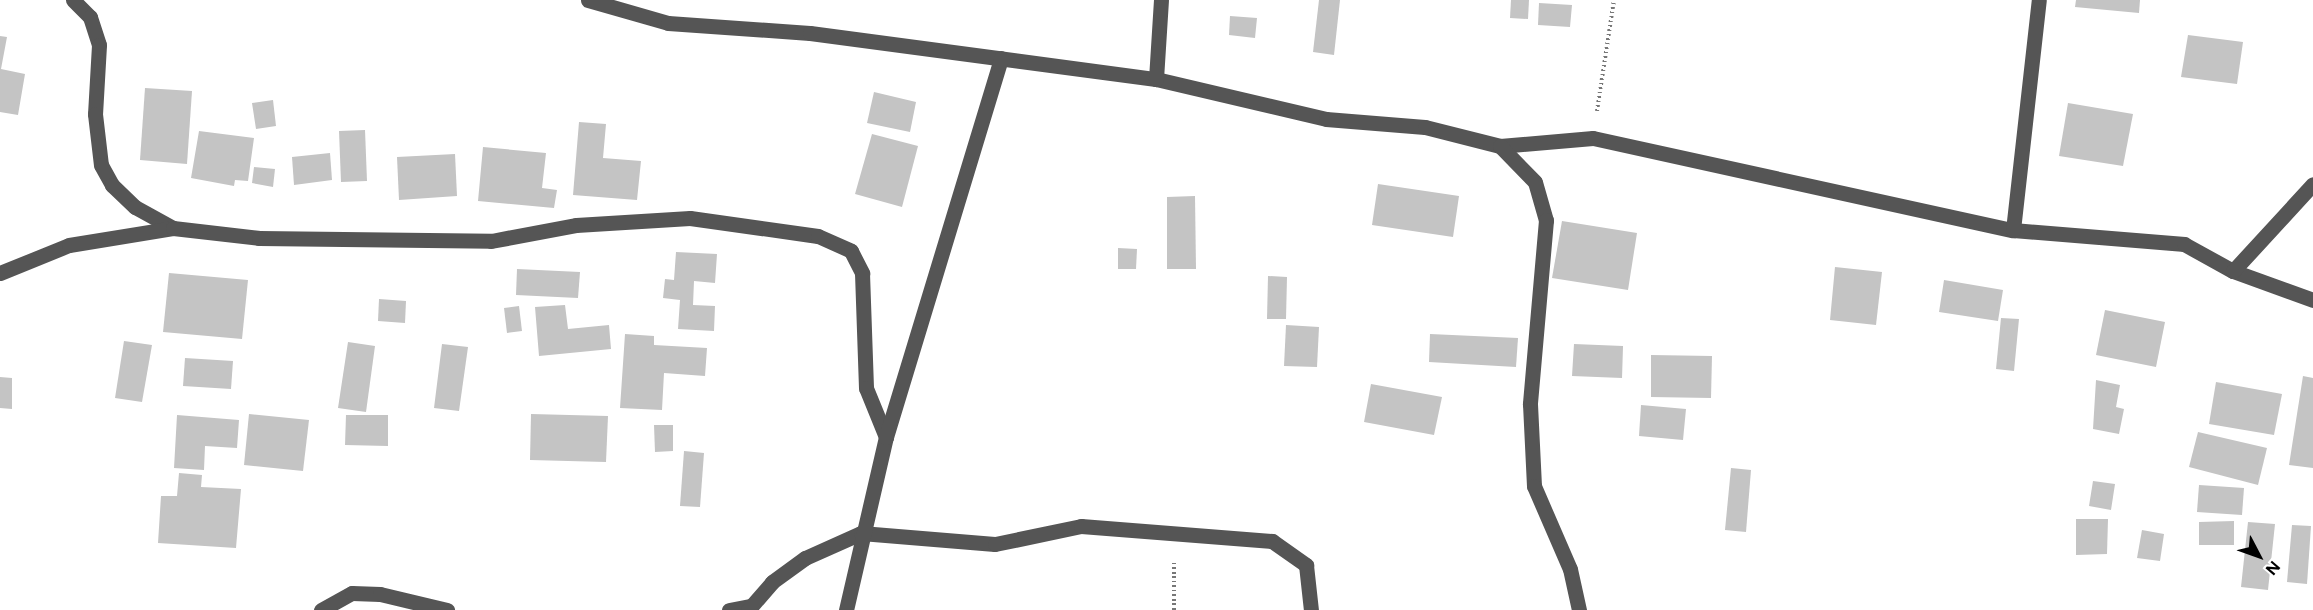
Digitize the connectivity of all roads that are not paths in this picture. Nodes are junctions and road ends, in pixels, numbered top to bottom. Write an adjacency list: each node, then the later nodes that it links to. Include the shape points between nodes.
1 (73, 0): 9 (street, via 90,17 99,45 95,114 101,165 112,185 135,207)
2 (588, 0): 5 (street, via 668,23 810,33)
3 (1161, 0): 6 (street)
4 (2038, 0): 10 (street)
5 (1001, 58): 6 (street); 14 (street)
6 (1156, 79): 7 (street, via 1326,119 1425,127)
7 (1500, 146): 10 (street, via 1593,138); 22 (street, via 1535,182 1546,220 1530,404 1534,486 1570,569)
8 (2313, 184): 11 (street)
9 (173, 228): 12 (street, via 69,245); 14 (street, via 259,238 491,241 576,225 690,218 818,236 851,251 862,273 866,388)
10 (2013, 230): 11 (street, via 2184,244)
11 (2233, 271): 13 (street)
12 (0, 273)
13 (2313, 300)
14 (886, 437): 15 (street)
15 (861, 533): 16 (street, via 805,558); 20 (street); 21 (street, via 995,544 1081,526 1272,541 1306,565)
16 (749, 608): 19 (street)
17 (321, 610): 18 (street, via 352,593 380,594)
18 (447, 610)
19 (729, 610)
20 (846, 610)
21 (1311, 610)
22 (1579, 610)

